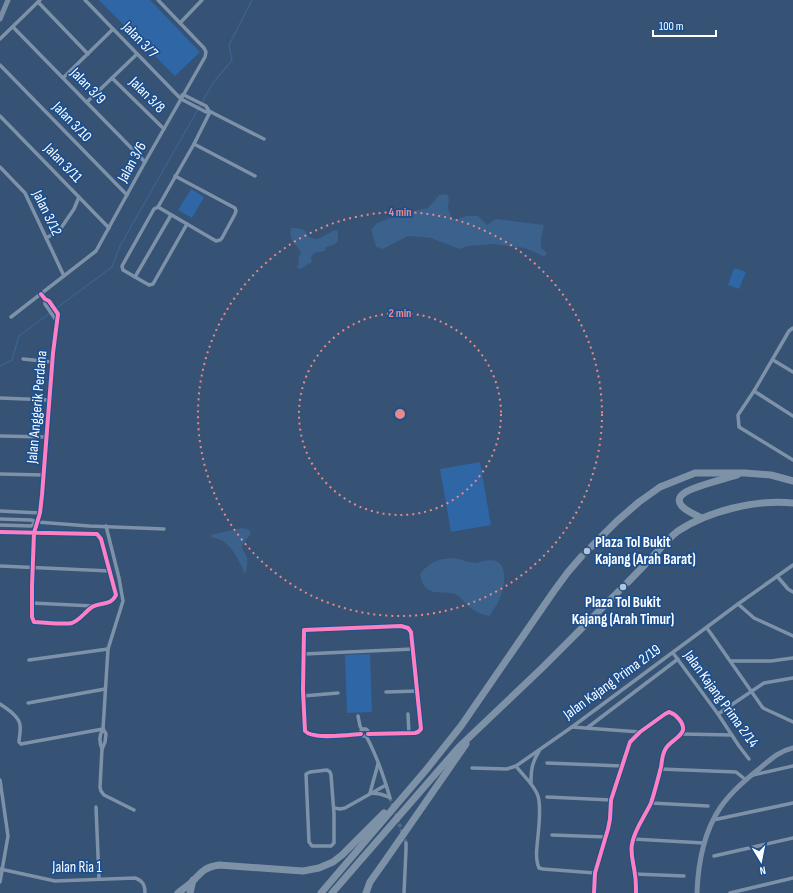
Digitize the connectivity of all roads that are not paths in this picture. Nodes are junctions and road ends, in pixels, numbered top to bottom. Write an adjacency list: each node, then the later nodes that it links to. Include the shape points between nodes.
1 (8, 0): 6 (street)
2 (85, 0): 9 (street, Jalan 3/7)
3 (158, 0): 7 (street, Jalan 3/6)
4 (202, 0): 7 (street)
5 (39, 1): 8 (street); 11 (street)
6 (0, 19)
7 (180, 23): 16 (street, Jalan 3/6, via 206,52)
8 (13, 27): 10 (street); 14 (street, Jalan 3/9)
9 (113, 29): 11 (street); 12 (street, Jalan 3/7)
10 (0, 39)
11 (88, 54): 14 (street)
12 (137, 54): 15 (street); 17 (street, Jalan 3/7)
13 (0, 65): 29 (street, Jalan 3/10)
14 (63, 78): 19 (street, Jalan 3/9)
15 (112, 78): 19 (street); 22 (street, Jalan 3/8)
16 (184, 95): 17 (street); 18 (street, Jalan 3/6); 20 (street, via 206,106)
17 (178, 96): 18 (street, Jalan 3/7)
18 (181, 99): 20 (street, Jalan 3/7); 22 (street, Jalan 3/6)
19 (87, 102): 25 (street, Jalan 3/9)
20 (210, 112): 23 (street); 24 (street)
21 (0, 116): 30 (street, Jalan 3/11)
22 (164, 129): 25 (street, Jalan 3/6)
23 (264, 139)
24 (194, 144): 27 (street); 28 (street)
25 (145, 162): 29 (street, Jalan 3/6)
26 (0, 166): 35 (street, Jalan 3/12, via 25,193)
27 (175, 176): 31 (street); 33 (street, via 235,208 236,211 220,240 216,241)
28 (255, 176)
29 (127, 194): 34 (street, Jalan 3/6)
30 (79, 197): 34 (street, Jalan 3/11); 35 (street, via 59,231)
31 (158, 207): 32 (street); 37 (street, via 154,209 122,266 123,270)
32 (171, 215): 33 (street); 37 (street)
33 (187, 224): 37 (street, via 153,284 149,285)
34 (109, 228): 36 (street, Jalan 3/6, via 96,251)
35 (46, 238): 36 (street, Jalan 3/12)
36 (64, 276): 38 (street, Jalan 3/6)
37 (135, 277)
38 (41, 294): 39 (street, Jalan Anggerik Perdana); 40 (street, Jalan 3/6)
39 (47, 300): 41 (street, via 45,304); 41 (street, Jalan Anggerik Perdana, via 58,314)
40 (10, 317)
41 (56, 320): 45 (street, Jalan Anggerik Perdana)
42 (793, 328): 44 (street)
43 (23, 359): 45 (street)
44 (773, 360): 46 (street); 47 (street)
45 (52, 362): 49 (street, Jalan Anggerik Perdana)
46 (793, 372)
47 (754, 391): 50 (street); 53 (street, via 738,415 739,427)
48 (0, 398): 49 (street)
49 (49, 400): 52 (street, Jalan Anggerik Perdana)
50 (793, 416)
51 (0, 436): 52 (street)
52 (46, 437): 56 (street, Jalan Anggerik Perdana)
53 (793, 460)
54 (744, 473): 57 (highway); 61 (highway, via 689,489 682,494 679,502 681,506); 69 (highway, via 695,473 660,487 617,521)
55 (0, 474): 56 (street)
56 (44, 475): 60 (street, Jalan Anggerik Perdana)
57 (793, 481)
58 (793, 503): 61 (highway, via 737,507)
59 (0, 511): 60 (street)
60 (40, 513): 63 (street, Jalan Anggerik Perdana)
61 (702, 518): 76 (highway, via 669,539)
62 (0, 519): 63 (street)
63 (37, 522): 64 (street, via 31,526); 65 (street); 68 (street, Jalan Anggerik Perdana)
64 (0, 525)
65 (106, 526): 66 (street); 84 (street, via 123,601)
66 (164, 529)
67 (0, 532): 68 (street)
68 (34, 533): 73 (street, Jalan Anggerik Perdana); 74 (street, via 97,534 101,539)
69 (592, 546)
70 (582, 557): 125 (highway, via 554,591 461,726)
71 (793, 565): 75 (street, Jalan Kajang Prima 2/19)
72 (0, 566): 73 (street)
73 (33, 567): 74 (street); 79 (street, Jalan Anggerik Perdana)
74 (110, 571): 81 (street, via 115,598 111,602)
75 (777, 576): 78 (street); 80 (street, Jalan Kajang Prima 2/19)
76 (628, 582)
77 (618, 592): 111 (highway)
78 (793, 592)
79 (32, 603): 81 (street); 81 (street, Jalan Anggerik Perdana, via 34,622 70,623)
80 (738, 604): 82 (street, Jalan Kajang Prima 2/19); 83 (street, via 754,618)
81 (93, 606)
82 (707, 628): 86 (street, Jalan Kajang Prima 2/19); 91 (street)
83 (793, 636)
84 (108, 648): 90 (street); 93 (street)
85 (413, 649): 87 (street); 87 (street, via 411,632 401,626 307,629 304,630); 94 (street)
86 (673, 653): 89 (street, Jalan Kajang Prima 2/14); 105 (street, Jalan Kajang Prima 2/19)
87 (304, 654): 98 (street)
88 (793, 658): 91 (street)
89 (678, 659): 102 (street, Jalan Kajang Prima 2/14); 106 (street)
90 (29, 660)
91 (731, 661): 96 (street)
92 (793, 678): 96 (street, via 764,683)
93 (105, 689): 99 (street); 107 (street)
94 (417, 691): 95 (street); 110 (street, via 421,729)
95 (386, 692)
96 (752, 692): 102 (street); 104 (street, via 763,708)
97 (338, 693): 98 (street)
98 (303, 696): 108 (street, via 304,725 307,733 320,736)
99 (28, 703)
100 (0, 704): 107 (street, via 16,717 20,725 19,742 22,744)
101 (408, 714): 110 (street)
102 (718, 714): 114 (street, Jalan Kajang Prima 2/14)
103 (358, 716): 108 (street)
104 (793, 722)
105 (572, 727): 106 (street); 115 (street, Jalan Kajang Prima 2/19)
106 (587, 728): 109 (street)
107 (103, 729): 138 (street, via 106,734 102,749 101,791)
108 (361, 732): 113 (street, via 363,736); 113 (street, via 366,729)
109 (640, 732): 112 (street, via 669,712 683,724); 121 (street, via 630,742)
110 (409, 734): 113 (street)
111 (474, 734): 159 (highway, via 459,747); 160 (highway, via 370,882)
112 (682, 734): 114 (street); 124 (street, via 667,746)
113 (367, 735): 118 (street)
114 (732, 735): 117 (street, Jalan Kajang Prima 2/14)
115 (541, 748): 120 (street, Jalan Kajang Prima 2/19); 128 (street, via 532,765)
116 (793, 748): 126 (street, via 777,755)
117 (749, 759)
118 (378, 763): 129 (street); 130 (street)
119 (547, 763): 121 (street)
120 (516, 766): 123 (street, Jalan Kajang Prima 2/19, via 506,769); 128 (street)
121 (622, 766): 132 (street)
122 (793, 766): 126 (street)
123 (472, 768)
124 (660, 769): 126 (street, via 736,772); 133 (street)
125 (426, 770): 153 (highway, via 342,856 333,862 303,871 218,865 207,868); 155 (highway)
126 (748, 778): 139 (street, via 729,796)
127 (0, 780): 147 (street, via 8,836)
128 (531, 783): 148 (street, via 539,802 536,862 539,868)
129 (386, 785): 130 (street); 130 (street, via 389,798)
130 (370, 793): 137 (street, via 345,808)
131 (547, 797): 132 (street)
132 (611, 800): 141 (street)
133 (651, 803): 135 (street); 143 (street)
134 (793, 803): 139 (street)
135 (708, 806)
136 (96, 807): 152 (street)
137 (334, 808): 137 (street, via 334,844 312,846 309,842 306,774 327,770 330,772)
138 (134, 810)
139 (713, 820): 145 (street)
140 (552, 835): 141 (street)
141 (606, 837): 148 (street)
142 (793, 838): 146 (street)
143 (633, 839): 145 (street); 149 (street, via 631,856)
144 (406, 843): 161 (street)
145 (704, 843): 164 (street)
146 (714, 856)
147 (1, 869): 152 (street, Jalan Ria 1, via 55,881); 154 (street)
148 (595, 873): 162 (street)
149 (635, 874): 150 (street); 163 (street)
150 (684, 876)
151 (793, 878): 165 (street)
152 (99, 879): 156 (street, Jalan Ria 1, via 135,878 143,883)
153 (194, 880): 157 (highway); 158 (highway)
154 (0, 882)
155 (323, 891)
156 (145, 893)
157 (178, 893)
158 (190, 893)
159 (332, 893)
160 (366, 893)
161 (404, 893)
162 (594, 893)
163 (636, 893)
164 (697, 893)
165 (730, 893)

